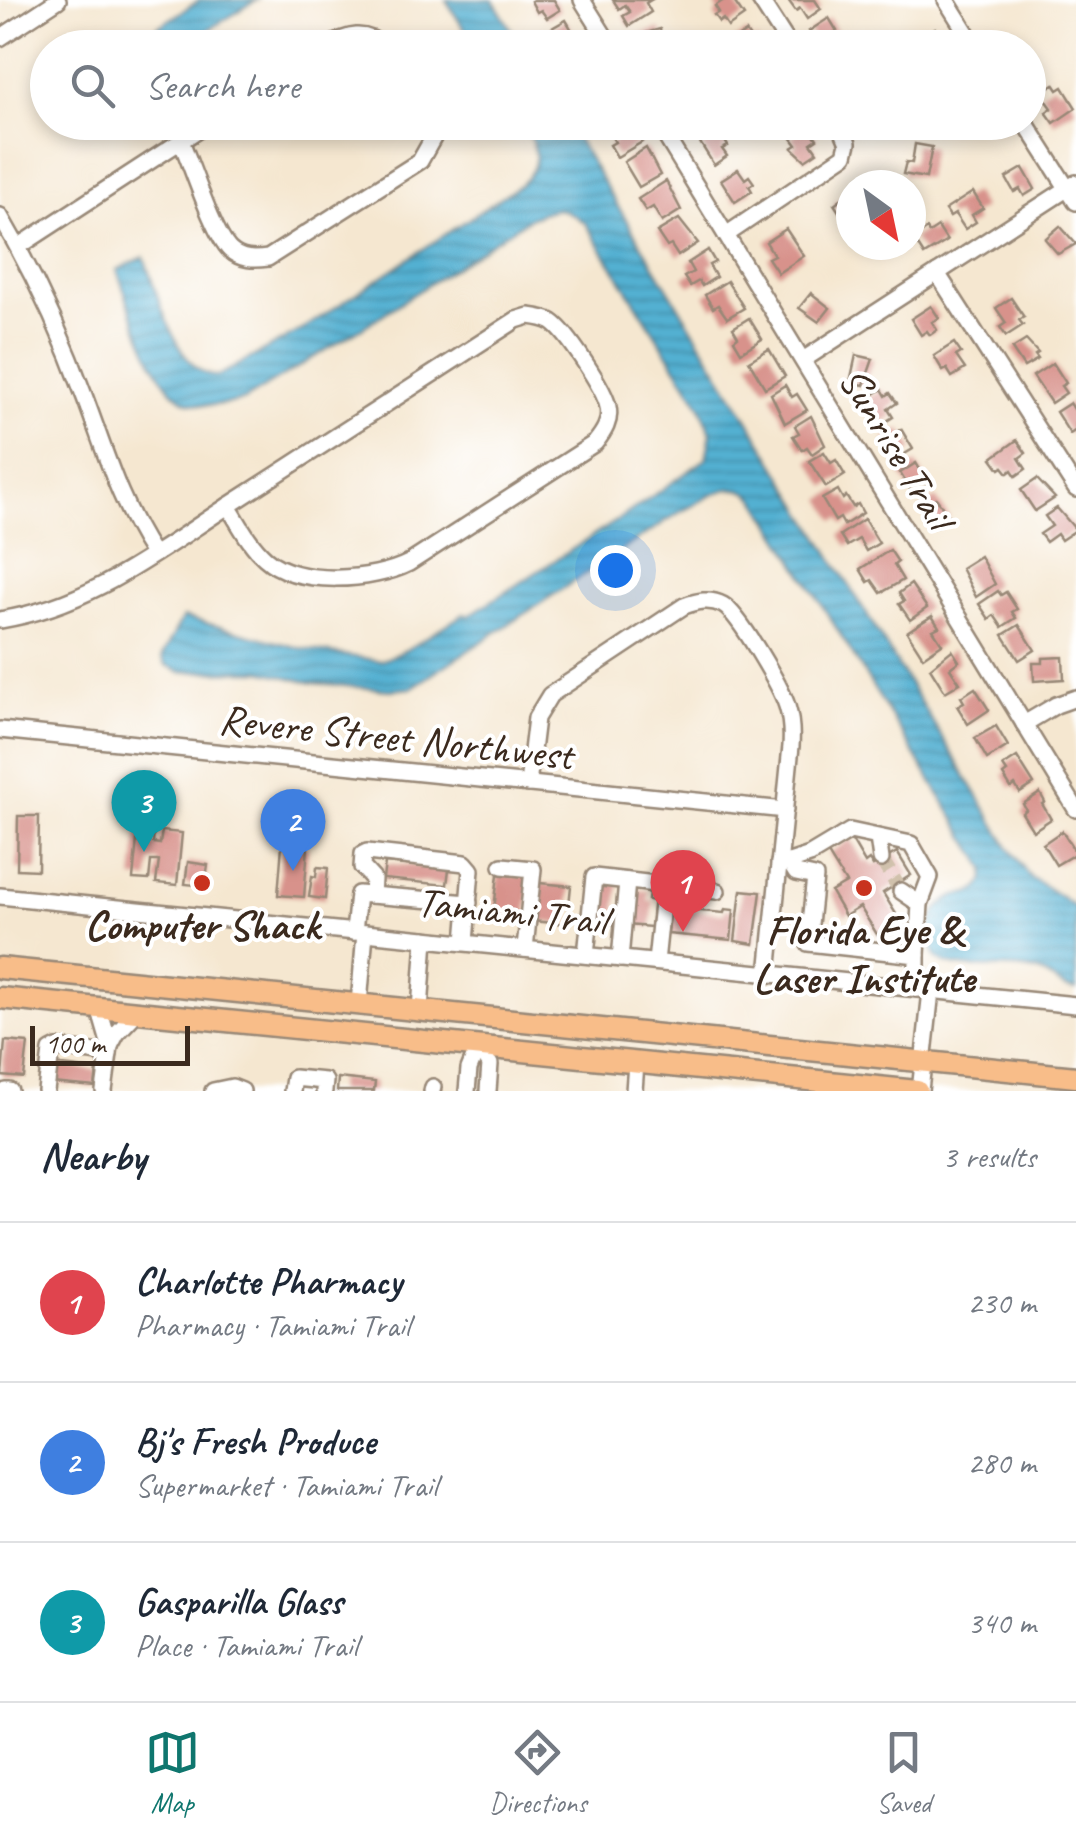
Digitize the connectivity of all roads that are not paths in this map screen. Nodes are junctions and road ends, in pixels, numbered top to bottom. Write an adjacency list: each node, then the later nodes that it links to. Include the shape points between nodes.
1 (58, 0): 8 (street)
2 (582, 0): 5 (street)
3 (760, 0): 6 (street)
4 (946, 0): 7 (street)
5 (601, 30)
6 (779, 30)
7 (965, 30)
8 (0, 38)
9 (432, 140): 13 (street, via 420,161 268,258 254,260 223,239)
10 (669, 140): 16 (street, Sunrise Trail)
11 (847, 140): 16 (street, via 844,156)
12 (1038, 140): 14 (street)
13 (181, 141): 17 (street)
14 (1073, 191): 18 (street)
15 (0, 216): 17 (street)
16 (726, 235): 19 (street, Sunrise Trail)
17 (18, 246): 22 (street, via 65,346 121,499)
18 (937, 274): 19 (street); 20 (street)
19 (803, 360): 25 (street, Sunrise Trail)
20 (1076, 489)
21 (228, 506): 21 (street, via 263,557 286,570 344,578 385,574 595,443 608,406 563,333 530,316); 22 (street)
22 (153, 554): 23 (street, via 76,600)
23 (0, 620)
24 (1076, 698): 25 (street)
25 (1024, 724): 28 (street, Sunrise Trail)
26 (0, 730): 27 (street, Revere Street Northwest)
27 (528, 784): 29 (street, Revere Street Northwest); 29 (street, via 536,718 550,695 684,606 710,600 733,614 787,706)
28 (1076, 809)
29 (785, 810): 32 (street)
30 (878, 838): 31 (street); 32 (street, via 850,832); 41 (street, via 911,844 930,877)
31 (881, 858)
32 (784, 862): 47 (street, via 815,877 808,944); 51 (street)
33 (502, 866): 45 (street, via 534,869)
34 (627, 881): 35 (street); 46 (street, via 594,878); 48 (street)
35 (664, 885): 36 (street); 49 (street)
36 (717, 891)
37 (901, 891): 41 (street)
38 (365, 895): 40 (street); 40 (street, via 373,879 362,868 368,852 465,863 471,870); 42 (street)
39 (0, 896): 42 (street, Tamiami Trail)
40 (469, 903): 44 (street)
41 (920, 904): 47 (street)
42 (359, 932): 43 (street, Tamiami Trail); 55 (street)
43 (425, 938): 44 (street, Tamiami Trail); 58 (street)
44 (465, 942): 45 (street, Tamiami Trail)
45 (525, 949): 46 (street, Tamiami Trail)
46 (586, 955): 48 (street, Tamiami Trail)
47 (917, 955): 52 (street)
48 (620, 959): 49 (street, Tamiami Trail)
49 (656, 962): 51 (street, Tamiami Trail)
50 (0, 968): 55 (main road)
51 (768, 974): 52 (street, Tamiami Trail)
52 (924, 990): 56 (street, Tamiami Trail); 65 (street)
53 (0, 998): 54 (main road)
54 (34, 1001): 57 (main road); 60 (main road)
55 (359, 1004): 58 (main road); 62 (main road, via 338,1020)
56 (1076, 1006)
57 (100, 1008): 59 (main road); 64 (street)
58 (420, 1010): 61 (main road)
59 (137, 1012): 62 (main road); 64 (street)
60 (0, 1014)
61 (536, 1022): 63 (main road, via 499,1030); 65 (main road)
62 (299, 1028): 63 (main road)
63 (478, 1047): 66 (main road); 76 (street); 77 (street, via 490,1064)
64 (109, 1050): 70 (street, via 51,1051); 71 (street)
65 (922, 1062): 67 (main road); 79 (street)
66 (636, 1063): 68 (main road); 78 (street)
67 (1076, 1077)
68 (785, 1084): 69 (main road)
69 (828, 1087): 79 (main road)
70 (46, 1091)
71 (104, 1091)
72 (213, 1091): 73 (street)
73 (242, 1091)
74 (292, 1091): 75 (street, via 294,1078 325,1081)
75 (324, 1091)
76 (467, 1091)
77 (488, 1091)
78 (634, 1091)
79 (918, 1091)

